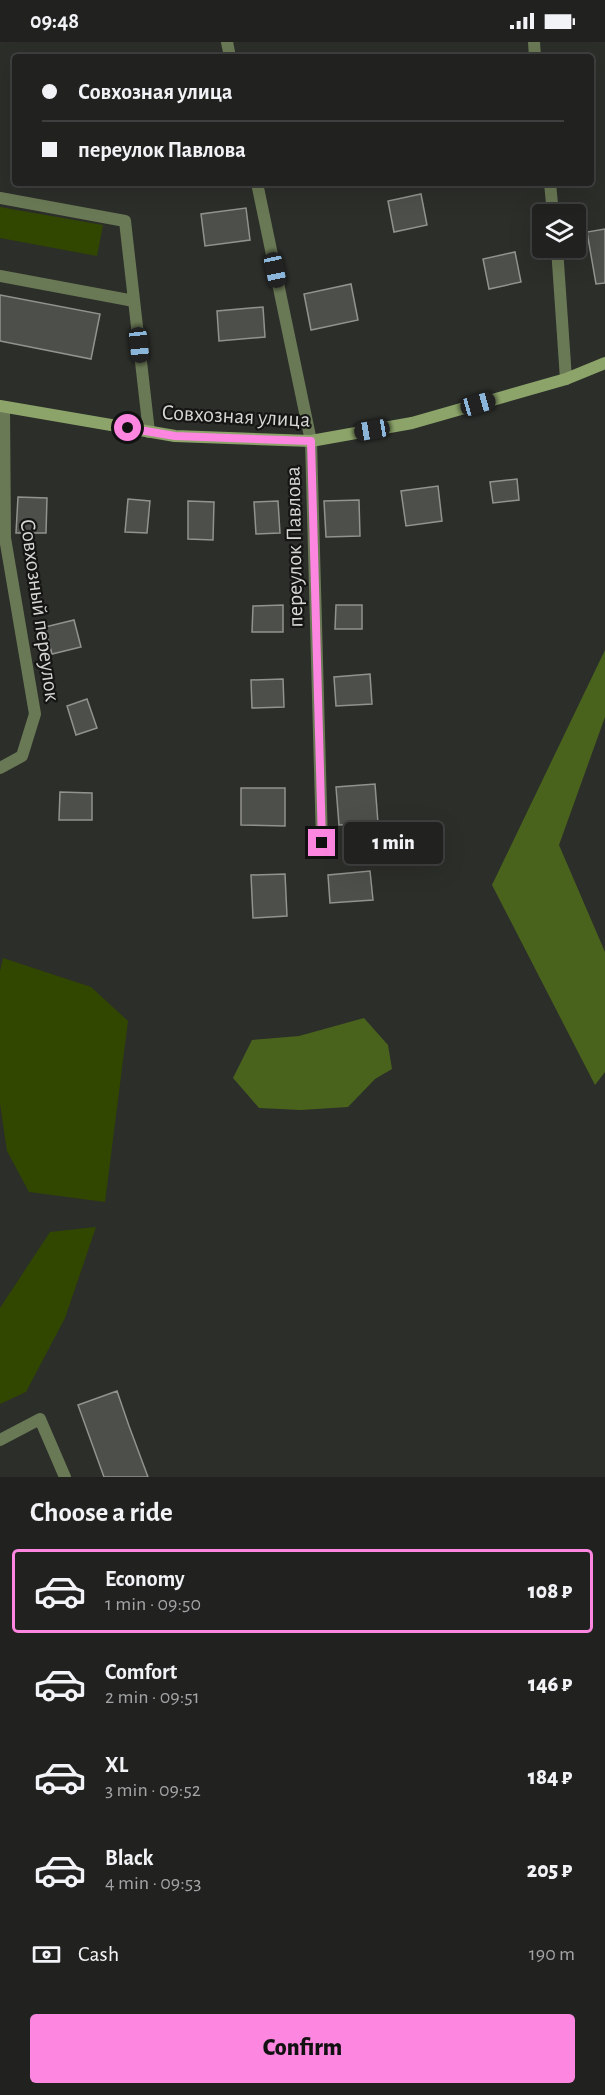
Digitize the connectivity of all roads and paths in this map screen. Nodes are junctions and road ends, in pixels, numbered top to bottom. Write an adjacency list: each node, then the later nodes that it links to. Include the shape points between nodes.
1 (258, 186): 12 (street, переулок Павлова)
2 (550, 186): 4 (street)
3 (0, 198): 7 (street, via 125,221)
4 (552, 204)
5 (558, 258): 9 (street)
6 (0, 276): 7 (street)
7 (134, 301): 11 (street)
8 (605, 363): 9 (street, Совхозная улица)
9 (566, 379): 12 (street, Совхозная улица, via 412,423)
10 (2, 407): 11 (street, Совхозная улица); 13 (street, Совхозный переулок, via 5,538 35,714 22,756)
11 (149, 432): 12 (street, Совхозная улица)
12 (311, 441): 14 (street, переулок Павлова)
13 (0, 768)
14 (322, 843)
15 (0, 1440): 16 (street, via 40,1419)
16 (65, 1477)

